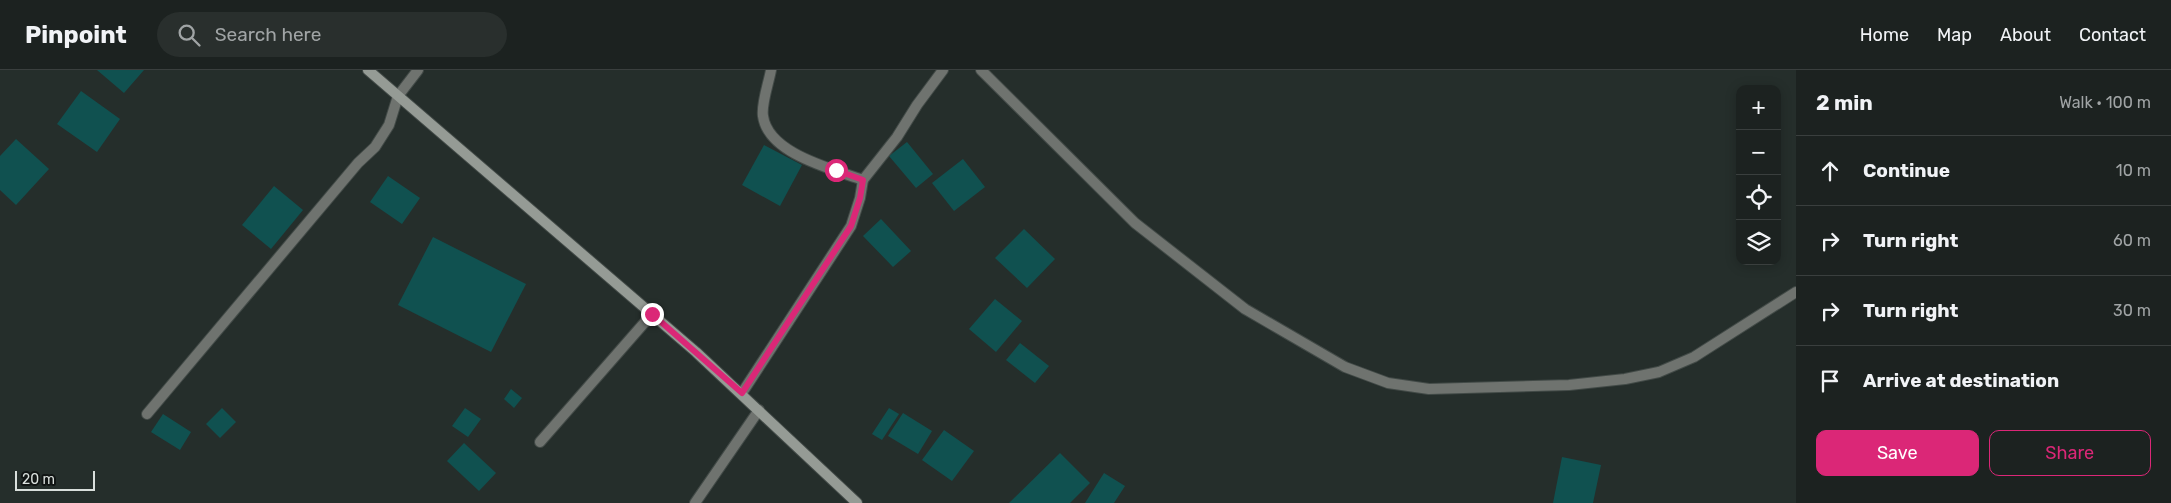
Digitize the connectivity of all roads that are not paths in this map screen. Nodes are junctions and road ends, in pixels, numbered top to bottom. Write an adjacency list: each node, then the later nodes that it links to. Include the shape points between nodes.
1 (368, 70): 6 (street)
2 (418, 70): 6 (street)
3 (771, 70): 7 (street, via 762,114 773,137 800,157)
4 (943, 70): 7 (street)
5 (981, 70): 8 (street, via 1135,223 1245,309 1345,366 1388,383 1429,389 1549,386 1625,379 1659,372 1694,357)
6 (398, 96): 9 (street); 12 (street, via 389,125 375,147 358,163)
7 (863, 180): 10 (street, via 851,226)
8 (1796, 292)
9 (652, 314): 10 (street); 13 (street)
10 (742, 393): 11 (street)
11 (759, 410): 14 (street); 15 (street)
12 (147, 414)
13 (540, 442)
14 (695, 503)
15 (857, 503)

